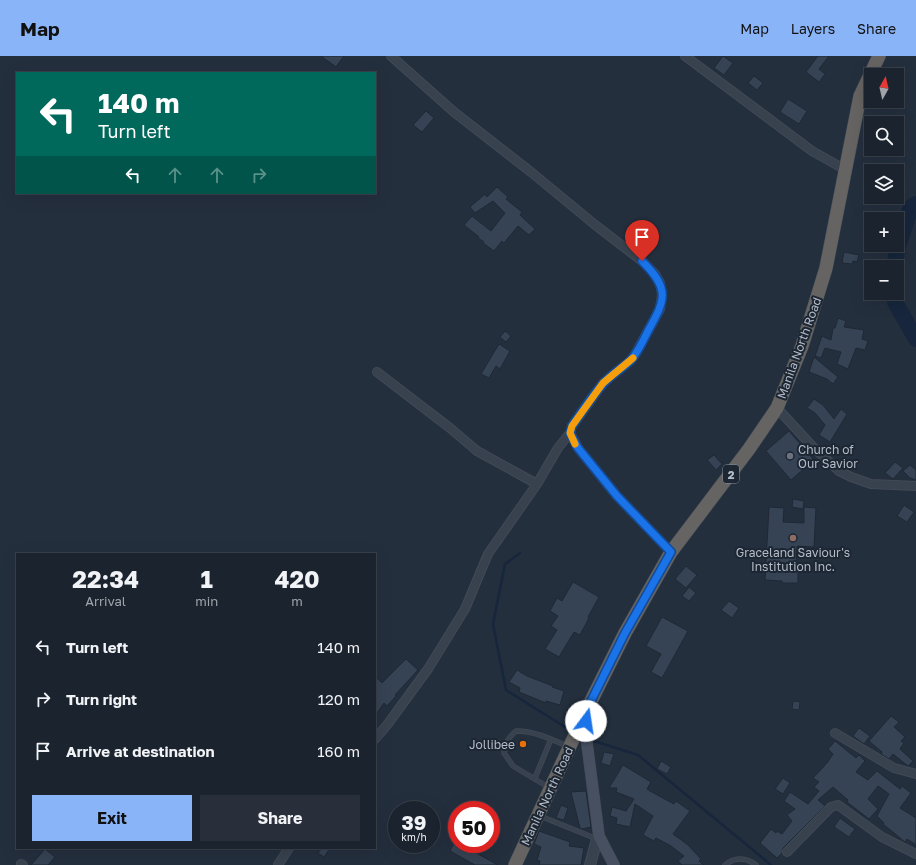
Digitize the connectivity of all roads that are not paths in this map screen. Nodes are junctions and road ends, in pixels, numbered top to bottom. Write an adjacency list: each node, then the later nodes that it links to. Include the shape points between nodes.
1 (391, 56): 7 (street, via 454,112 642,261 660,283 660,309 636,353 603,383 572,426)
2 (685, 56): 4 (street, via 812,151)
3 (879, 56): 4 (highway, Manila North Road / 2, via 860,96)
4 (846, 170): 6 (highway, Manila North Road / 2, via 826,268 802,346)
5 (377, 372): 8 (street, via 477,451)
6 (777, 408): 9 (street, via 839,471 871,484); 10 (highway, Manila North Road / 2)
7 (570, 433): 8 (street); 10 (street, via 578,448 617,496)
8 (537, 484): 13 (street, via 488,554 465,608 446,639 410,695)
9 (916, 486)
10 (671, 552): 11 (highway, Manila North Road / 2, via 625,633)
11 (588, 707): 15 (highway, Manila North Road / 2); 20 (main road, via 586,736)
12 (834, 732): 16 (street, via 894,768)
13 (376, 738)
14 (551, 740): 15 (lane); 17 (lane); 17 (lane, via 516,731 505,744 504,753 510,762)
15 (569, 747): 18 (highway, Manila North Road / 2)
16 (916, 774)
17 (535, 778): 18 (lane)
18 (550, 788): 19 (highway, Manila North Road / 2)
19 (538, 815): 20 (lane); 25 (highway, Manila North Road / 2)
20 (598, 838): 26 (street); 27 (main road)
21 (288, 849): 24 (street)
22 (788, 852): 23 (street, via 832,807 838,805 882,837)
23 (916, 854)
24 (278, 865)
25 (515, 865)
26 (590, 865)
27 (614, 865)
28 (724, 865): 29 (lane, via 740,858)
29 (756, 865)

